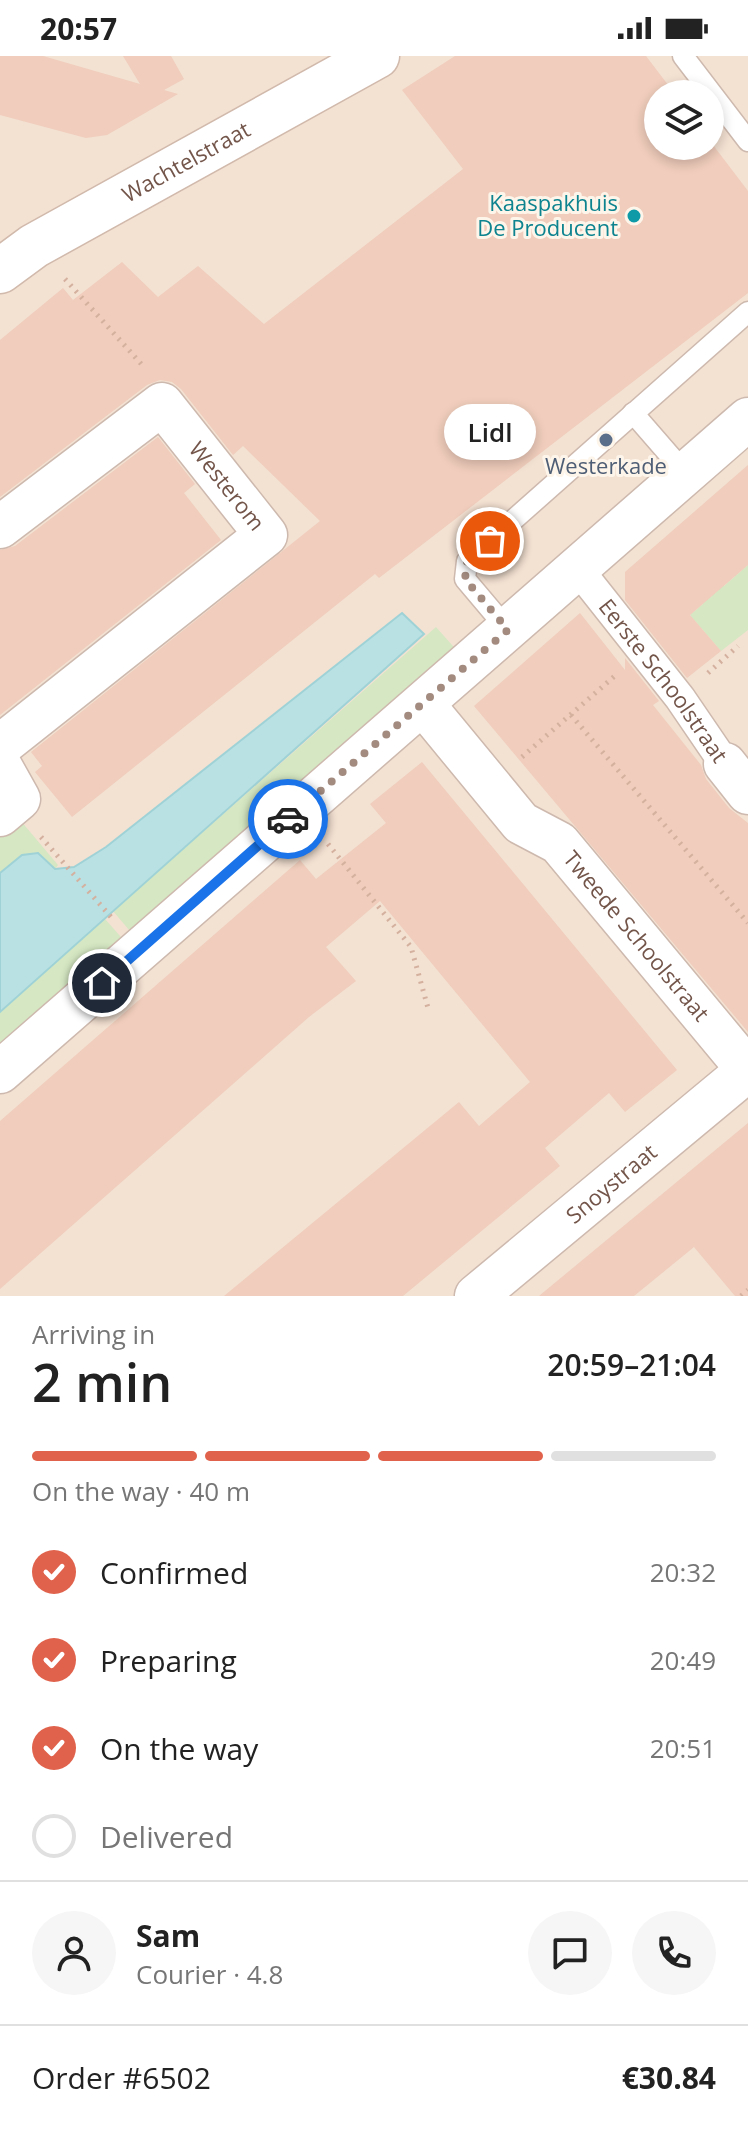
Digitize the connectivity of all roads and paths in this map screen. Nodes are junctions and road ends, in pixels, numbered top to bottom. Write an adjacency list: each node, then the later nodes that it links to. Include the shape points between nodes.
1 (377, 56): 4 (main road, Wachtelstraat)
2 (683, 56): 3 (lane)
3 (748, 141)
4 (34, 246): 5 (main road, Wachtelstraat); 7 (path, via 152,375)
5 (0, 271)
6 (748, 312): 8 (lane)
7 (162, 404): 11 (street); 17 (street, Westerom, via 266,535)
8 (633, 413): 10 (lane); 13 (lane, via 467,561 465,579)
9 (748, 419): 10 (street)
10 (686, 474): 12 (street)
11 (0, 527)
12 (577, 568): 13 (street); 14 (street, Eerste Schoolstraat)
13 (508, 630): 15 (street)
14 (644, 650): 16 (path); 18 (street, Eerste Schoolstraat)
15 (423, 704): 19 (street, Tweede Schoolstraat); 20 (street)
16 (571, 715): 19 (path); 22 (path)
17 (0, 746)
18 (736, 778)
19 (491, 784): 25 (street, Tweede Schoolstraat, via 521,823 559,843)
20 (299, 810): 24 (path, via 411,947); 26 (street)
21 (61, 860): 23 (path)
22 (748, 923)
23 (120, 926)
24 (428, 1008)
25 (748, 1070): 28 (street, Snoystraat)
26 (0, 1072)
27 (748, 1290): 29 (path)
28 (476, 1296)
29 (741, 1296)

